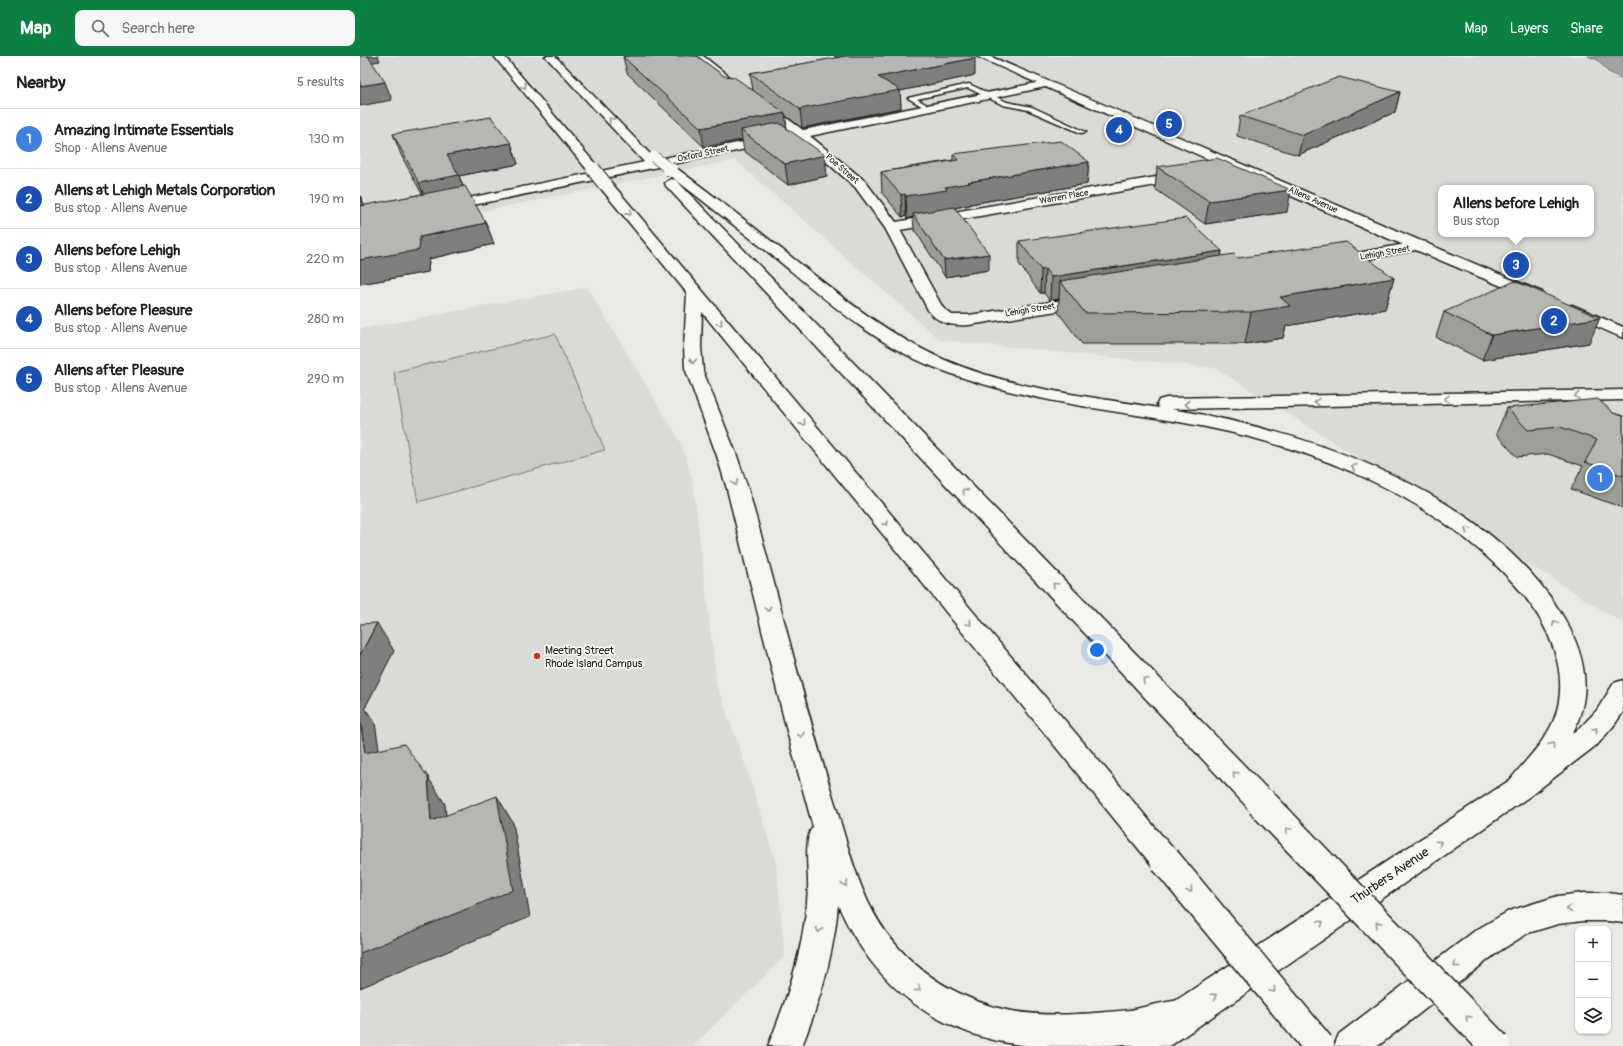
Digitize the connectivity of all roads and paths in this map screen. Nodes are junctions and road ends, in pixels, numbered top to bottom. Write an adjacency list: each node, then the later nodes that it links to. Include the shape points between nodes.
1 (499, 56): 20 (main road, one-way to 20, bridge)
2 (550, 56): 12 (main road, one-way to 2, via 631,140)
3 (697, 56): 6 (main road)
4 (981, 56): 5 (main road, Allens Avenue)
5 (1046, 84): 8 (main road, Oxford Street); 13 (main road, Allens Avenue)
6 (738, 88)
7 (751, 97): 11 (main road, Poe Street)
8 (989, 97): 9 (main road, Oxford Street); 9 (lane, via 969,86 911,98); 10 (lane, via 1005,104 1030,108)
9 (930, 108): 11 (main road, Oxford Street)
10 (1083, 132)
11 (801, 134): 16 (main road, Oxford Street); 17 (main road, Poe Street, via 860,184)
12 (658, 164): 24 (main road, via 744,225 862,321 893,342 966,374); 35 (main road, one-way to 12, bridge)
13 (1235, 165): 14 (main road); 18 (main road, Allens Avenue, via 1366,224)
14 (1214, 170)
15 (1198, 174): 17 (main road, Warren Place)
16 (427, 210)
17 (892, 227): 22 (main road, Poe Street, via 938,314 956,321)
18 (1421, 245): 19 (main road, Lehigh Street); 23 (main road, Allens Avenue)
19 (1323, 263)
20 (694, 294): 27 (main road, one-way to 27, via 693,367 737,490); 33 (main road, one-way to 33, bridge)
21 (1103, 299): 22 (main road, Lehigh Street)
22 (969, 320)
23 (1623, 333)
24 (1051, 395): 25 (main road, one-way to 24, via 1199,404 1109,401); 28 (main road, one-way to 24, via 1564,728 1570,708 1571,667 1565,644 1542,600 1495,550 1443,513 1395,486 1330,456 1228,426)
25 (1620, 395)
26 (1623, 690): 28 (main road, Thurbers Avenue, one-way to 26, via 1589,736 1606,717)
27 (813, 780): 30 (main road, one-way to 30, via 856,912 896,970 935,1002 983,1024 1035,1035 1064,1037 1154,1026); 31 (main road, one-way to 31, via 823,845 821,919 812,967 797,1018)
28 (1520, 788): 30 (main road, Thurbers Avenue, one-way to 28)
29 (1616, 908): 34 (main road, one-way to 34, via 1582,907 1558,910 1520,921 1487,941)
30 (1181, 1017): 32 (main road, Thurbers Avenue)
31 (785, 1046)
32 (1142, 1046)
33 (1319, 1046)
34 (1350, 1046)
35 (1495, 1046)

